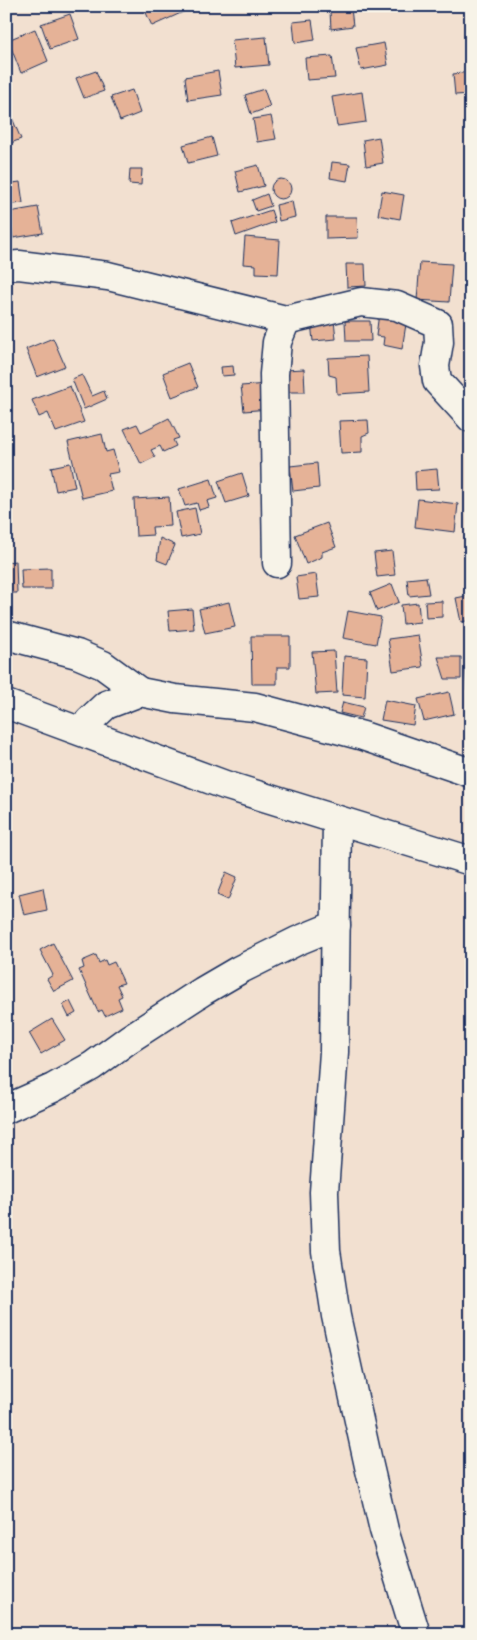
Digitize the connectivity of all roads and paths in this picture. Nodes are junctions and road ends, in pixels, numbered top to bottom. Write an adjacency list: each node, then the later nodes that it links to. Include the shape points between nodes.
1 (6, 266): 2 (main road, via 108,276)
2 (286, 320): 3 (main road, via 361,302 397,306 438,324 437,381); 4 (main road, via 278,342 274,374)
3 (471, 418)
4 (277, 563)
5 (6, 635): 6 (main road, via 77,654 103,665)
6 (140, 692): 8 (main road, via 106,705 89,720); 9 (main road, via 255,707 363,736)
7 (9, 709): 8 (main road)
8 (89, 734): 10 (main road, via 225,785)
9 (471, 773)
10 (337, 820): 11 (main road); 12 (main road)
11 (471, 861)
12 (336, 926): 13 (main road, via 239,970 202,991 92,1066); 14 (main road, via 334,1052 324,1192 326,1251 336,1316 384,1530)
13 (6, 1109)
14 (416, 1634)

